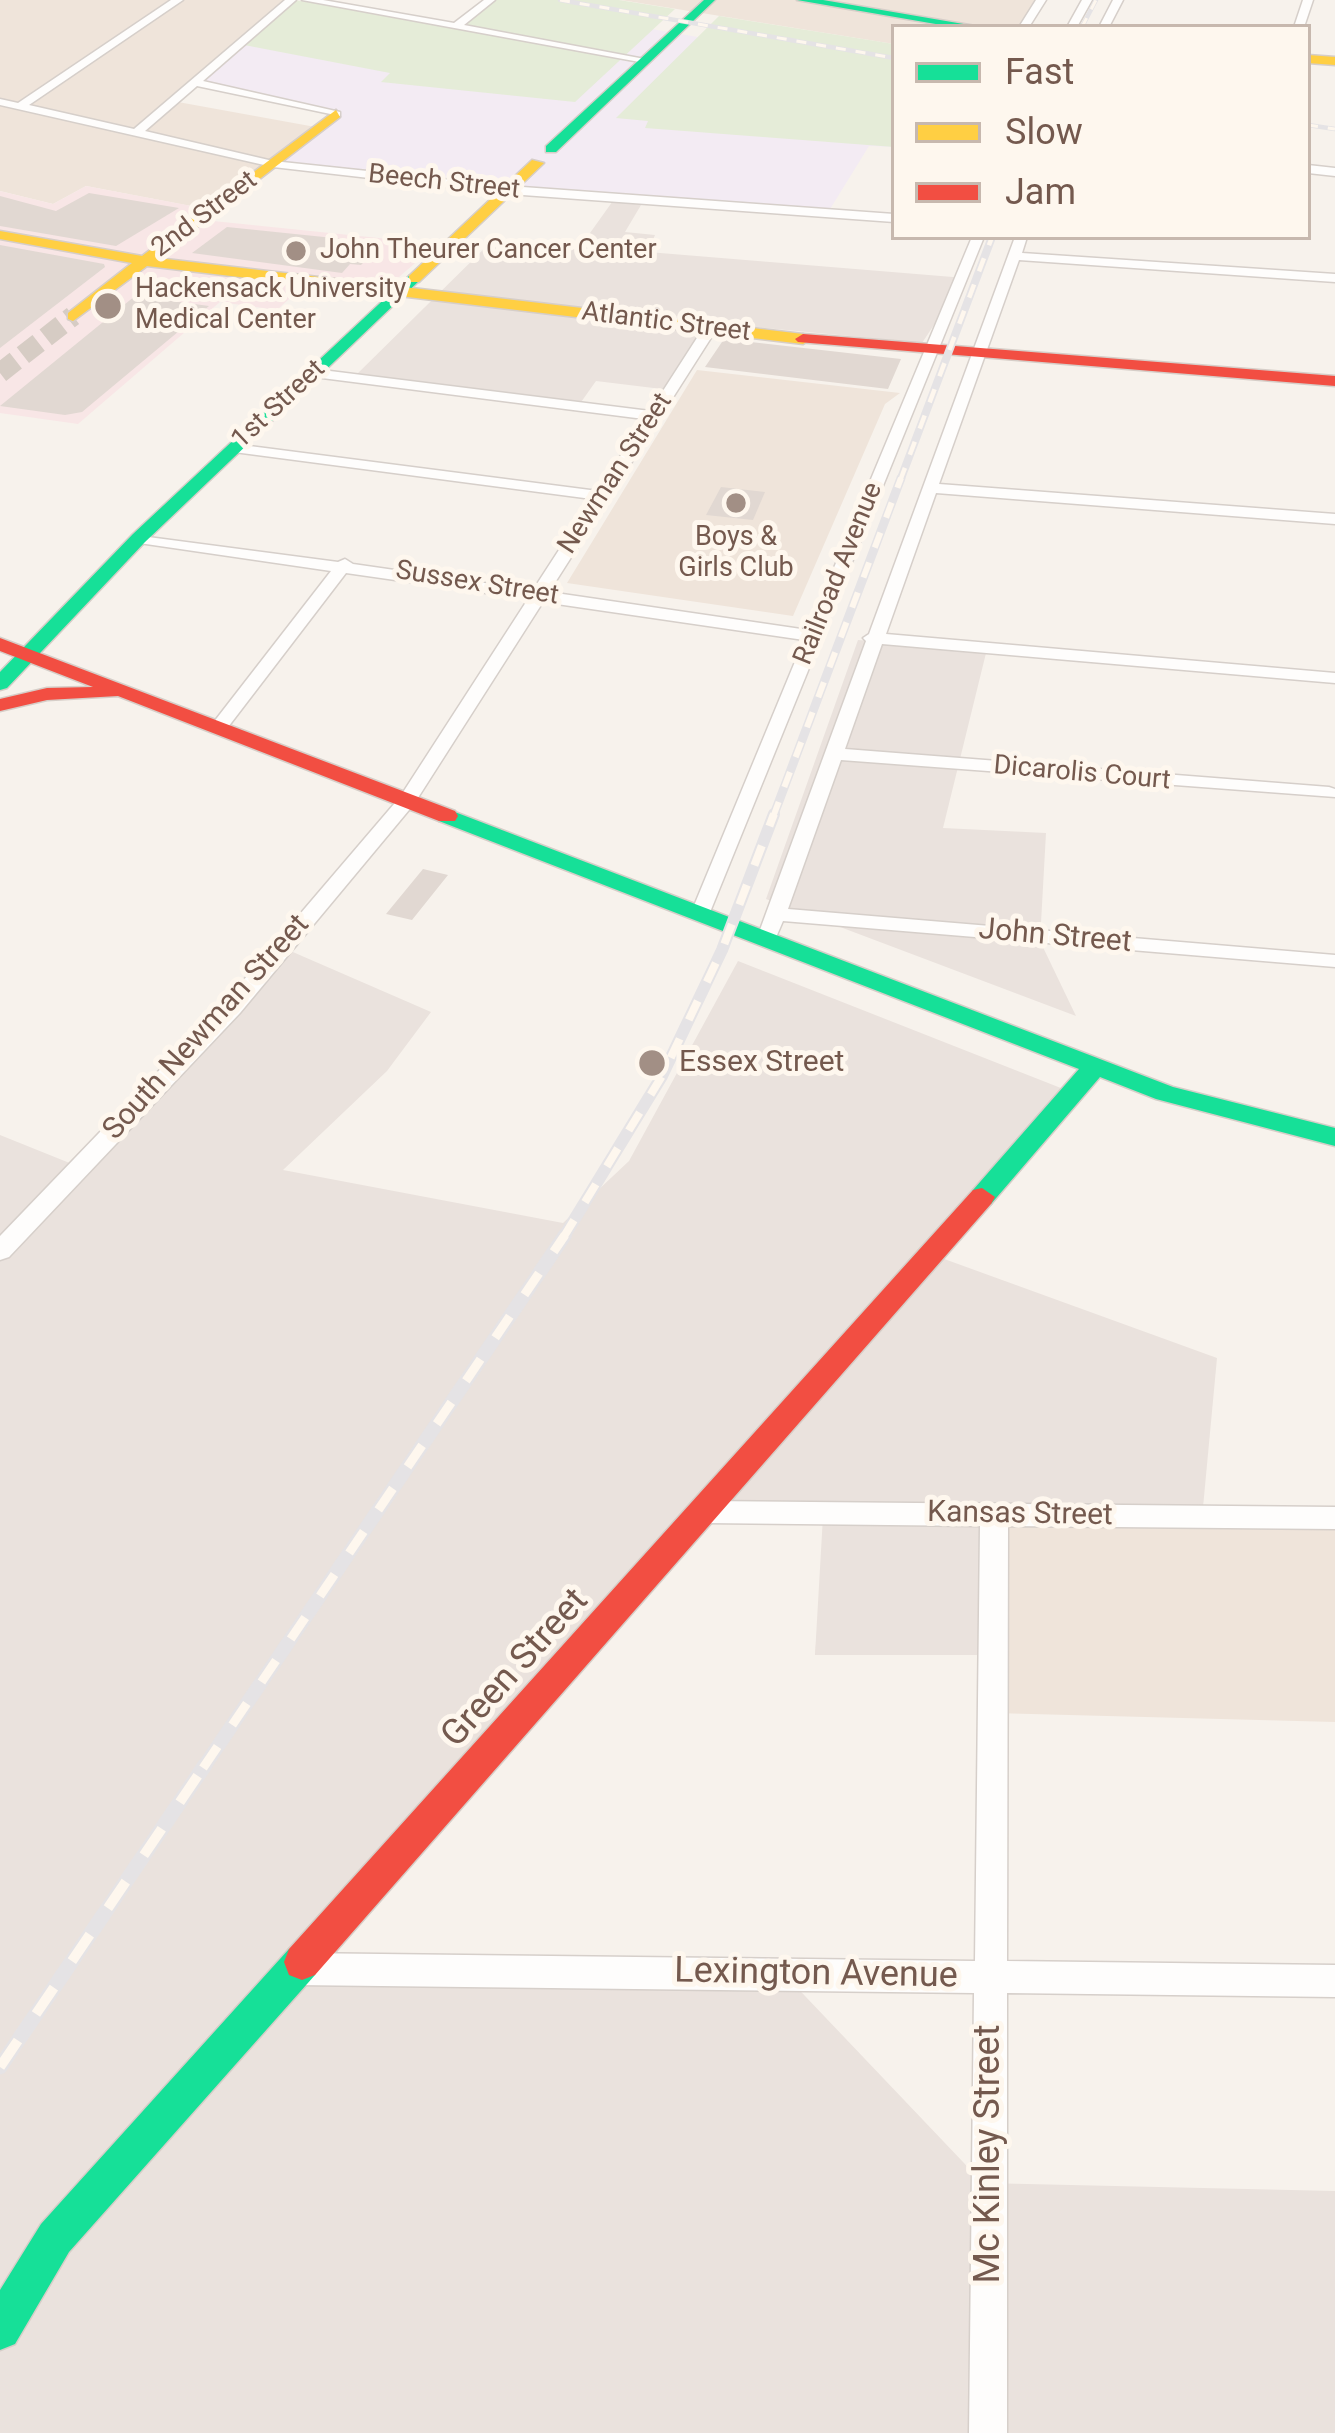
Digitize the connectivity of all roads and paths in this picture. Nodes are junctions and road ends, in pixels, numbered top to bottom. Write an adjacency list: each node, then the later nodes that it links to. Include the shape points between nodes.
1 (178, 0): 12 (street)
2 (292, 0): 10 (street)
3 (307, 0): 8 (street)
4 (490, 0): 8 (street)
5 (710, 0): 9 (street, 1st Street)
6 (802, 0): 7 (street)
7 (955, 24)
8 (455, 26): 9 (street)
9 (645, 60): 16 (street, 1st Street)
10 (199, 83): 13 (street); 14 (street)
11 (0, 102): 12 (street, Beech Street)
12 (20, 106): 14 (street, Beech Street)
13 (336, 114): 15 (street, 2nd Street)
14 (135, 134): 15 (street, Beech Street)
15 (273, 164): 16 (street, Beech Street); 22 (street, 2nd Street)
16 (509, 190): 17 (street, Beech Street); 24 (street, 1st Street)
17 (891, 218)
18 (0, 235): 22 (street, Atlantic Street)
19 (977, 240): 27 (street, Railroad Avenue)
20 (1020, 240): 21 (street, Railroad Avenue)
21 (1014, 256): 23 (street); 28 (street, Railroad Avenue)
22 (143, 261): 24 (street, Atlantic Street); 25 (street, 2nd Street)
23 (1335, 278)
24 (401, 290): 26 (street, Atlantic Street); 29 (street, 1st Street)
25 (74, 316)
26 (709, 329): 27 (street, Atlantic Street); 31 (street, Newman Street)
27 (928, 352): 28 (street, Atlantic Street); 39 (street, Railroad Avenue)
28 (978, 356): 30 (street, Atlantic Street); 33 (street, Railroad Avenue)
29 (314, 373): 31 (street); 32 (street, 1st Street)
30 (1335, 381)
31 (653, 416): 34 (street, Newman Street)
32 (234, 448): 34 (street); 36 (street, 1st Street)
33 (930, 488): 35 (street); 40 (street, Railroad Avenue)
34 (602, 496): 38 (street, Newman Street)
35 (1335, 519)
36 (139, 538): 37 (street, Sussex Street); 42 (street, 1st Street)
37 (345, 564): 38 (street, Sussex Street); 47 (street)
38 (539, 593): 39 (street, Sussex Street); 50 (street, Newman Street)
39 (814, 635): 51 (street, Railroad Avenue)
40 (872, 638): 43 (street); 48 (street, Railroad Avenue)
41 (0, 644): 42 (street)
42 (29, 655): 44 (street, 1st Street); 45 (street)
43 (1335, 678)
44 (0, 683)
45 (128, 693): 46 (street, via 47,694); 47 (street)
46 (0, 705)
47 (219, 727): 50 (street)
48 (835, 754): 49 (street, Dicarolis Court); 52 (street, Railroad Avenue)
49 (1329, 793)
50 (407, 800): 51 (street); 56 (street, South Newman Street, via 232,1009)
51 (701, 913): 52 (street)
52 (772, 926): 53 (street, John Street); 54 (street)
53 (1335, 961)
54 (1097, 1065): 55 (street, via 1216,1110); 57 (street, Green Street)
55 (1335, 1137)
56 (0, 1251)
57 (706, 1511): 58 (street, Kansas Street); 60 (street, Green Street)
58 (994, 1514): 59 (street, Kansas Street); 61 (street, Mc Kinley Street)
59 (1335, 1518)
60 (296, 1969): 61 (street, Lexington Avenue); 63 (street, Green Street, via 55,2238)
61 (991, 1977): 62 (street, Lexington Avenue); 64 (street, Mc Kinley Street)
62 (1335, 1981)
63 (0, 2329)
64 (988, 2433)

